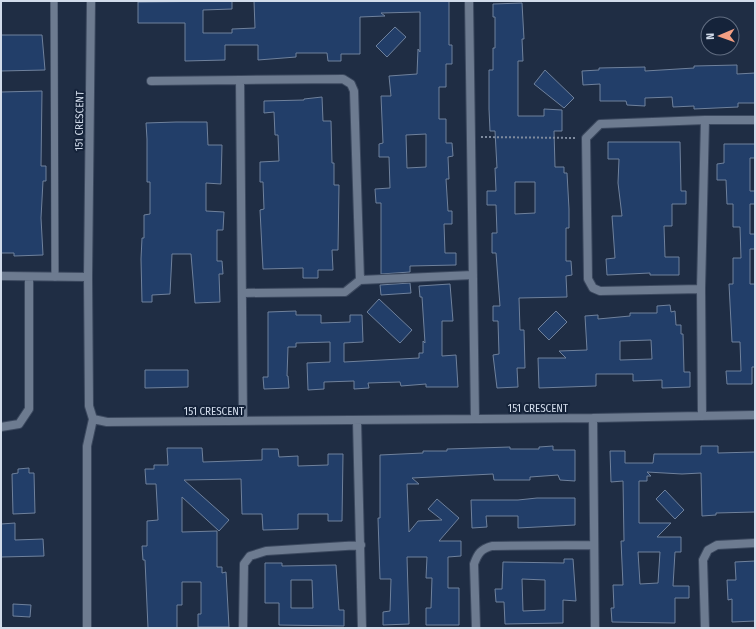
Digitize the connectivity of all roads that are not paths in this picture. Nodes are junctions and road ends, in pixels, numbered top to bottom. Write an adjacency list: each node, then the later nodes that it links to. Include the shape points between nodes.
1 (54, 1): 11 (lane)
2 (91, 1): 12 (street, 151 CRESCENT)
3 (469, 1): 9 (street)
4 (240, 80): 5 (street); 13 (street, via 343,79 351,84 354,91); 15 (street)
5 (151, 81)
6 (706, 120): 7 (street); 14 (street); 14 (street, via 600,124 586,138 588,279 593,288 600,291)
7 (755, 120)
8 (1, 276): 10 (street)
9 (473, 276): 13 (street); 20 (street)
10 (29, 277): 11 (street); 23 (street, via 29,409 19,424)
11 (55, 277): 12 (street)
12 (88, 277): 19 (street, 151 CRESCENT, via 89,406)
13 (360, 280): 15 (street, via 344,292)
14 (701, 290): 17 (street)
15 (243, 293): 22 (street)
16 (755, 415): 17 (street, 151 CRESCENT)
17 (702, 416): 18 (street, 151 CRESCENT)
18 (593, 418): 20 (street, 151 CRESCENT); 26 (street)
19 (93, 419): 22 (street, 151 CRESCENT, via 107,422); 27 (street, via 87,446)
20 (475, 420): 21 (street, 151 CRESCENT)
21 (357, 421): 22 (street, 151 CRESCENT); 25 (street)
22 (243, 422)
23 (1, 427)
24 (755, 543): 32 (street, via 717,545 708,550 703,560)
25 (361, 545): 28 (street, via 266,551 250,556 244,564); 29 (street)
26 (594, 545): 30 (street, via 483,548 474,564); 31 (street)
27 (87, 628)
28 (243, 628)
29 (362, 628)
30 (476, 628)
31 (595, 628)
32 (705, 628)

